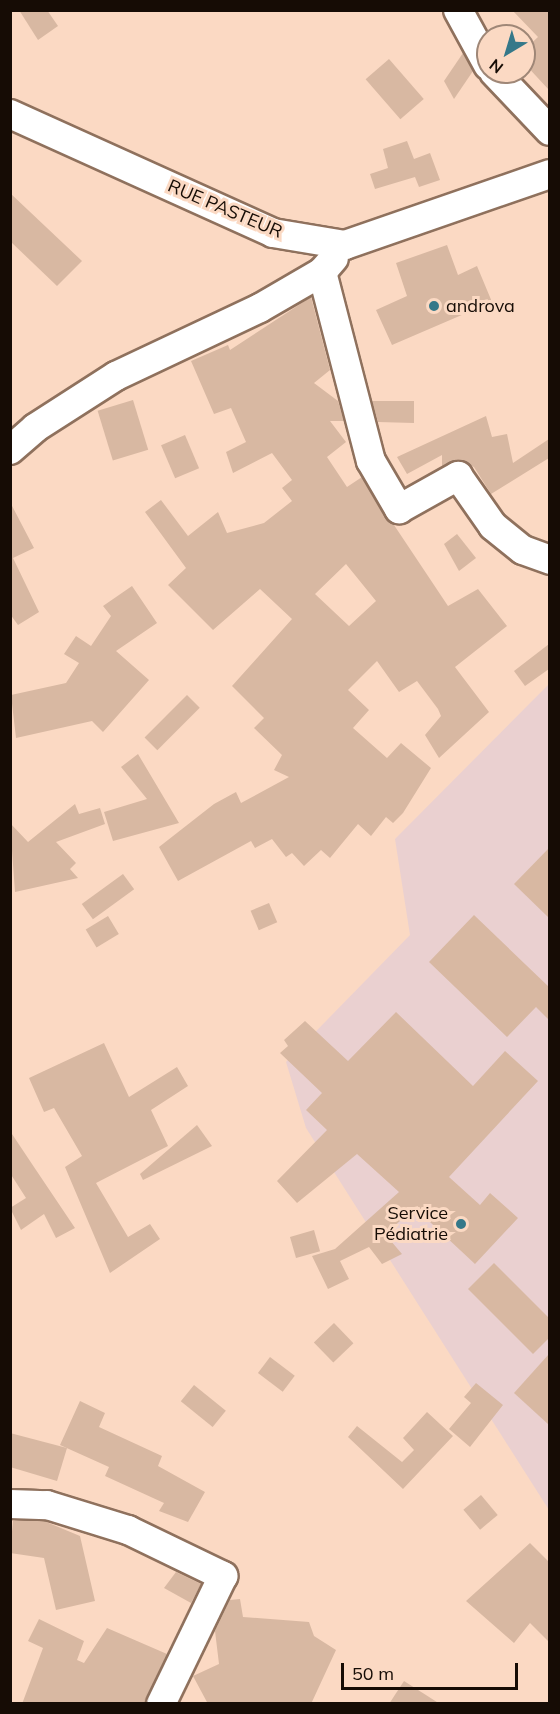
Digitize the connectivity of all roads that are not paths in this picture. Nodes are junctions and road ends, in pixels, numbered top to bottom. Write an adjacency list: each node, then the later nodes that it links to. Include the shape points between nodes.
1 (458, 10): 2 (street)
2 (476, 43)
3 (505, 84): 5 (street)
4 (10, 114): 7 (street, RUE PASTEUR, via 273,234)
5 (549, 131)
6 (549, 174): 7 (street, RUE PASTEUR)
7 (345, 245): 8 (street)
8 (322, 272): 9 (street, via 260,308 116,376 34,428); 10 (street, via 371,461 399,509 458,476 493,526 523,550)
9 (10, 450)
10 (549, 560)
11 (10, 1504): 12 (street, via 47,1505 128,1530 223,1575)
12 (161, 1704)

